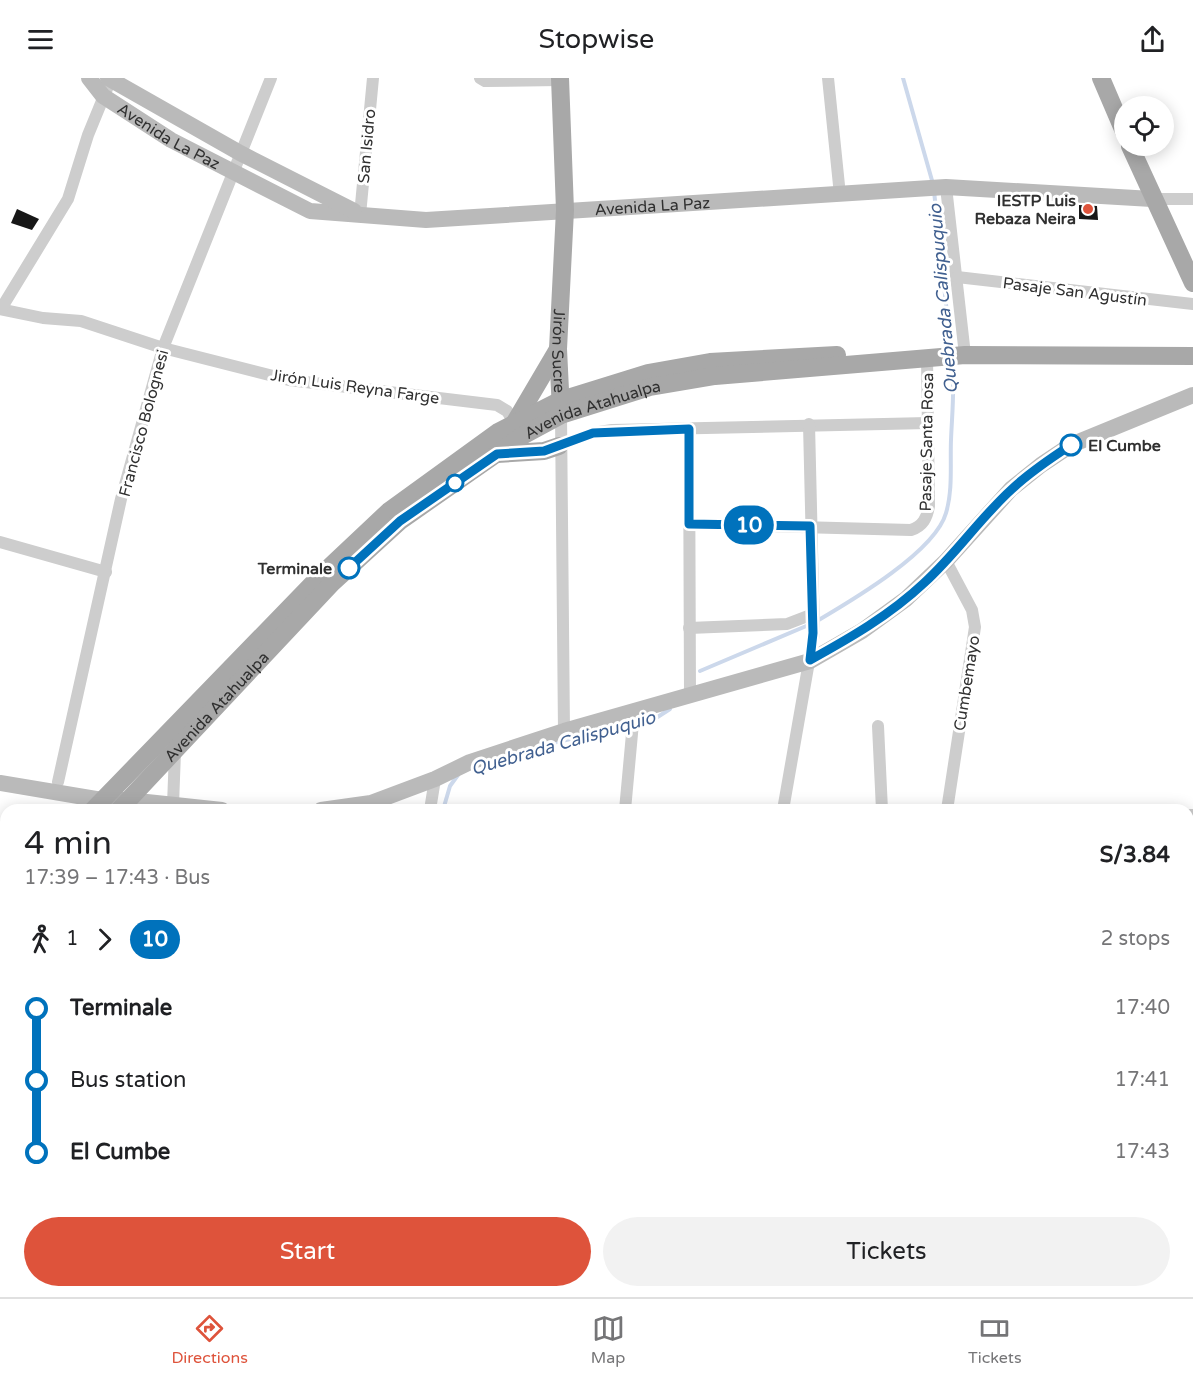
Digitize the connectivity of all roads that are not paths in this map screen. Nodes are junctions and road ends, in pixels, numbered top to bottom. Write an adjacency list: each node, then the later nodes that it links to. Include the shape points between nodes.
1 (89, 78): 9 (street, Avenida La Paz)
2 (271, 78): 11 (street, Francisco Bolognesi)
3 (373, 78): 19 (street, San Isidro)
4 (480, 78): 8 (street)
5 (828, 78): 15 (street)
6 (1101, 78): 10 (main road)
7 (109, 79): 9 (street); 11 (street, Avenida La Paz)
8 (560, 79): 18 (main road, Jirón Sucre)
9 (104, 96): 13 (street, Avenida La Paz, via 171,140); 23 (street, via 68,199)
10 (1114, 108)
11 (240, 153): 13 (street, Francisco Bolognesi); 19 (street, Avenida La Paz)
12 (1134, 156): 16 (main road)
13 (233, 173): 19 (street, Avenida La Paz, via 310,211); 24 (street, Francisco Bolognesi)
14 (944, 187): 15 (street, Avenida La Paz); 16 (street, Avenida La Paz); 20 (street, Pasaje Santa Rosa)
15 (840, 195): 18 (street, Avenida La Paz)
16 (1152, 199): 17 (street); 21 (main road)
17 (1193, 200)
18 (565, 210): 19 (street, Avenida La Paz, via 426,220); 25 (main road, Jirón Sucre)
19 (360, 215)
20 (957, 277): 22 (street, Pasaje San Agustín); 26 (street, Pasaje Santa Rosa)
21 (1193, 283)
22 (1193, 304)
23 (1, 309): 24 (street, Jirón Luis Reyna Farge, via 81,321)
24 (163, 348): 32 (street, Jirón Luis Reyna Farge, via 289,380 497,405 507,411); 40 (street, Francisco Bolognesi)
25 (558, 349): 29 (main road, Jirón Sucre); 32 (main road)
26 (950, 356): 27 (main road, Avenida Atahualpa); 29 (main road, Avenida Atahualpa, via 676,381); 30 (street, Pasaje Santa Rosa)
27 (1193, 356)
28 (1193, 394): 39 (street, via 1071,445 1041,465 1011,489)
29 (561, 407): 32 (main road, Avenida Atahualpa); 34 (street, Jirón Sucre)
30 (928, 423): 31 (street, Avenida Atahualpa); 37 (street, Pasaje Santa Rosa, via 928,506 920,526 911,530)
31 (809, 424): 33 (street, Avenida Atahualpa); 37 (street)
32 (518, 429): 35 (main road, Avenida Atahualpa); 53 (main road, Avenida Atahualpa, via 463,456 389,512 321,575)
33 (689, 429): 34 (street, Avenida Atahualpa, via 593,433); 36 (street)
34 (559, 446): 35 (main road, via 544,451); 47 (street, Jirón Sucre)
35 (497, 454): 48 (main road, Avenida Atahualpa, via 400,521 333,583)
36 (689, 524): 37 (street); 42 (street)
37 (810, 526): 41 (street)
38 (0, 542): 40 (street)
39 (946, 561): 43 (street, via 906,599 862,632); 62 (street, Cumbemayo, via 972,610 975,627)
40 (106, 572): 51 (street, Francisco Bolognesi)
41 (813, 614): 42 (street, via 787,624); 43 (street)
42 (689, 628): 44 (street)
43 (810, 660): 44 (street); 60 (street)
44 (690, 695): 45 (street)
45 (634, 716): 47 (street); 59 (street)
46 (878, 726): 61 (street)
47 (564, 731): 50 (street, via 470,762)
48 (175, 752): 55 (main road, Avenida Atahualpa); 56 (street)
49 (0, 772): 51 (street)
50 (435, 779): 57 (street); 58 (street)
51 (58, 782): 53 (street)
52 (0, 783): 53 (street)
53 (102, 800): 54 (street)
54 (120, 804)
55 (125, 804)
56 (173, 804)
57 (364, 804)
58 (431, 804)
59 (626, 804)
60 (784, 804)
61 (882, 804)
62 (948, 804)

